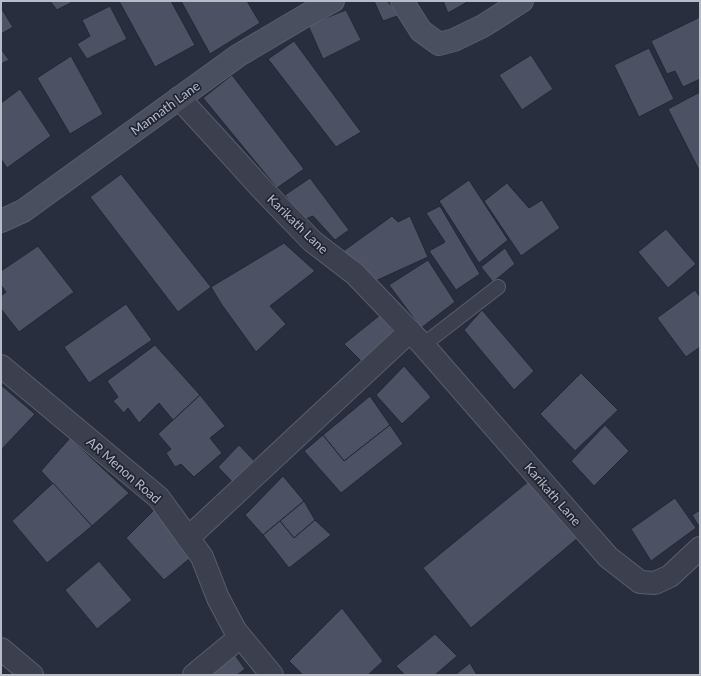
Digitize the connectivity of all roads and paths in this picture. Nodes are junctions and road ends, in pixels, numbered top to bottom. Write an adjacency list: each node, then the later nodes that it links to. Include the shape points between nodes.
1 (333, 1): 4 (street, Mannath Lane, via 239,56)
2 (402, 1): 3 (street, via 422,31 439,44 483,26)
3 (522, 1)
4 (179, 98): 5 (street, Mannath Lane, via 22,211); 7 (street, Karikath Lane, via 312,240 355,274)
5 (1, 221)
6 (498, 287): 7 (lane)
7 (416, 338): 9 (street); 10 (street, Karikath Lane, via 608,557 640,582 655,584 670,576)
8 (1, 366): 9 (street, AR Menon Road, via 160,498)
9 (188, 538): 11 (street, AR Menon Road, via 202,557 218,598)
10 (700, 548)
11 (240, 637): 14 (street); 15 (street, AR Menon Road)
12 (1, 649): 13 (street)
13 (32, 675)
14 (194, 675)
15 (272, 675)

